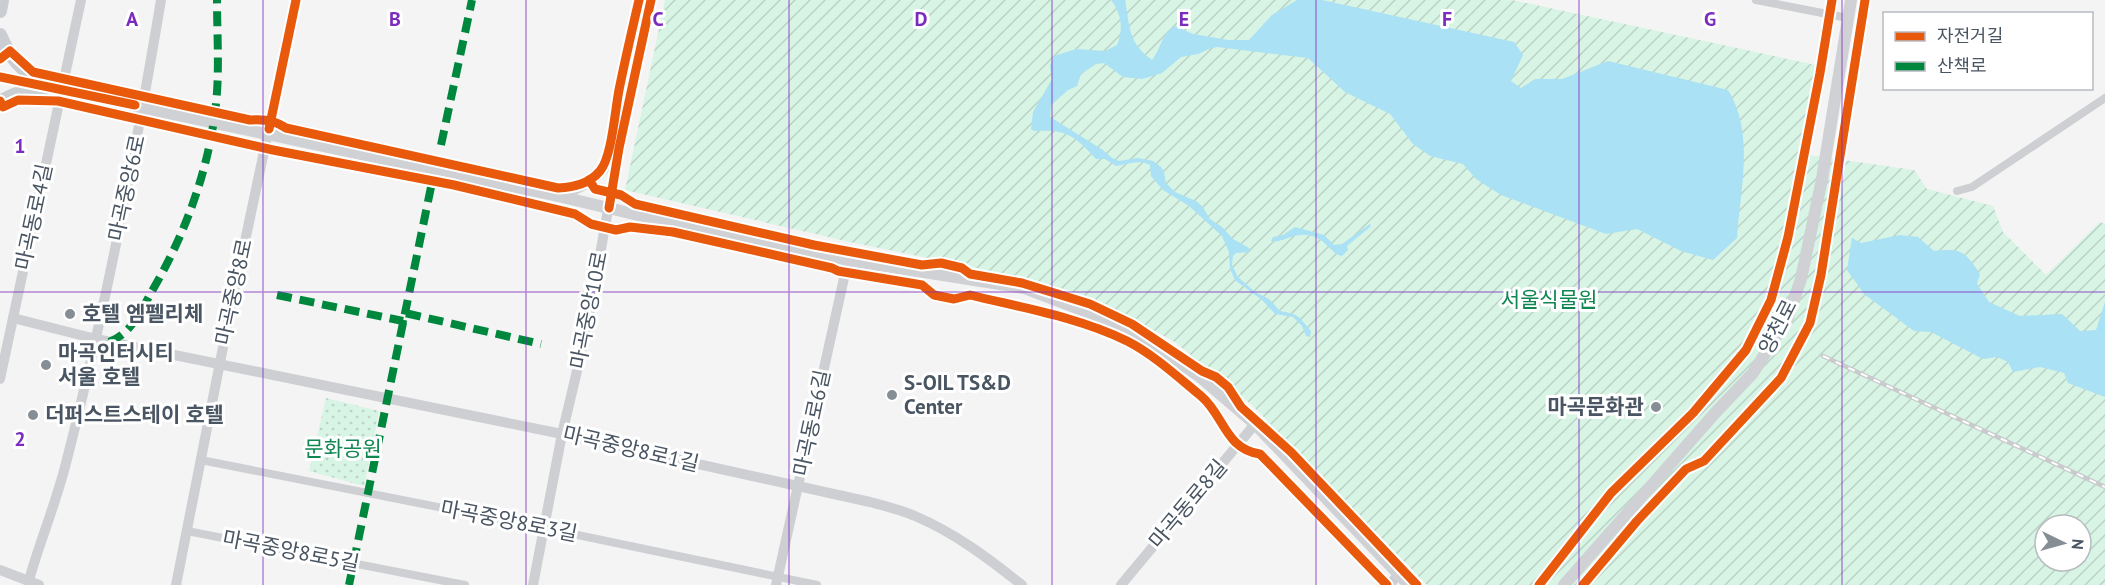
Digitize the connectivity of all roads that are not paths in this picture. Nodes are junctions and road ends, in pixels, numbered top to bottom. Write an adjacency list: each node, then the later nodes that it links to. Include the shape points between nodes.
1 (2, 0): 8 (main road)
2 (81, 0): 12 (street, 마곡동로4길)
3 (161, 0): 15 (street, 마곡중앙6로)
4 (296, 0): 16 (street, 마곡중앙8로)
5 (651, 0): 17 (street, 마곡중앙10로)
6 (1756, 0): 9 (street)
7 (1851, 0): 9 (main road, 양천로)
8 (0, 11)
9 (1848, 18): 44 (main road, 양천로, via 1822,179 1801,279 1788,317 1753,373)
10 (0, 35): 12 (main road, via 12,60)
11 (0, 77): 12 (main road)
12 (54, 89): 14 (main road, via 24,90); 15 (main road); 22 (street, 마곡동로4길)
13 (2105, 98): 18 (street, via 1972,187)
14 (0, 102)
15 (144, 107): 16 (main road); 23 (street, 마곡중앙6로)
16 (267, 135): 19 (main road); 24 (street, 마곡중앙8로)
17 (619, 148): 19 (main road, via 589,183); 20 (street, 마곡중앙10로)
18 (1957, 191)
19 (558, 196): 20 (main road)
20 (609, 208): 21 (main road); 27 (street, 마곡중앙10로)
21 (848, 260): 26 (main road, via 1024,288 1129,328 1199,376); 29 (street, 마곡동로6길)
22 (13, 318): 23 (street); 25 (street, 마곡동로4길)
23 (96, 339): 24 (street); 35 (street, 마곡중앙6로, via 66,466)
24 (220, 364): 27 (street, 마곡중앙8로1길); 28 (street, 마곡중앙8로)
25 (0, 379)
26 (1255, 424): 33 (main road); 41 (street, 마곡동로8길)
27 (562, 434): 29 (street, 마곡중앙8로1길); 30 (street, 마곡중앙10로)
28 (201, 460): 30 (street, 마곡중앙8로3길); 31 (street, 마곡중앙8로)
29 (798, 487): 34 (street, 마곡동로6길); 40 (street, 마곡중앙8로1길, via 913,515 984,555)
30 (544, 528): 34 (street, 마곡중앙8로3길); 38 (street, 마곡중앙10로)
31 (187, 531): 36 (street, 마곡중앙8로); 37 (street, 마곡중앙8로5길)
32 (0, 570): 35 (street)
33 (1399, 574): 42 (street); 43 (main road)
34 (777, 581): 39 (street, 마곡중앙8로3길)
35 (32, 584)
36 (176, 585)
37 (465, 585)
38 (533, 585)
39 (817, 585)
40 (1022, 585)
41 (1121, 585)
42 (1389, 585)
43 (1409, 585)
44 (1564, 585)

